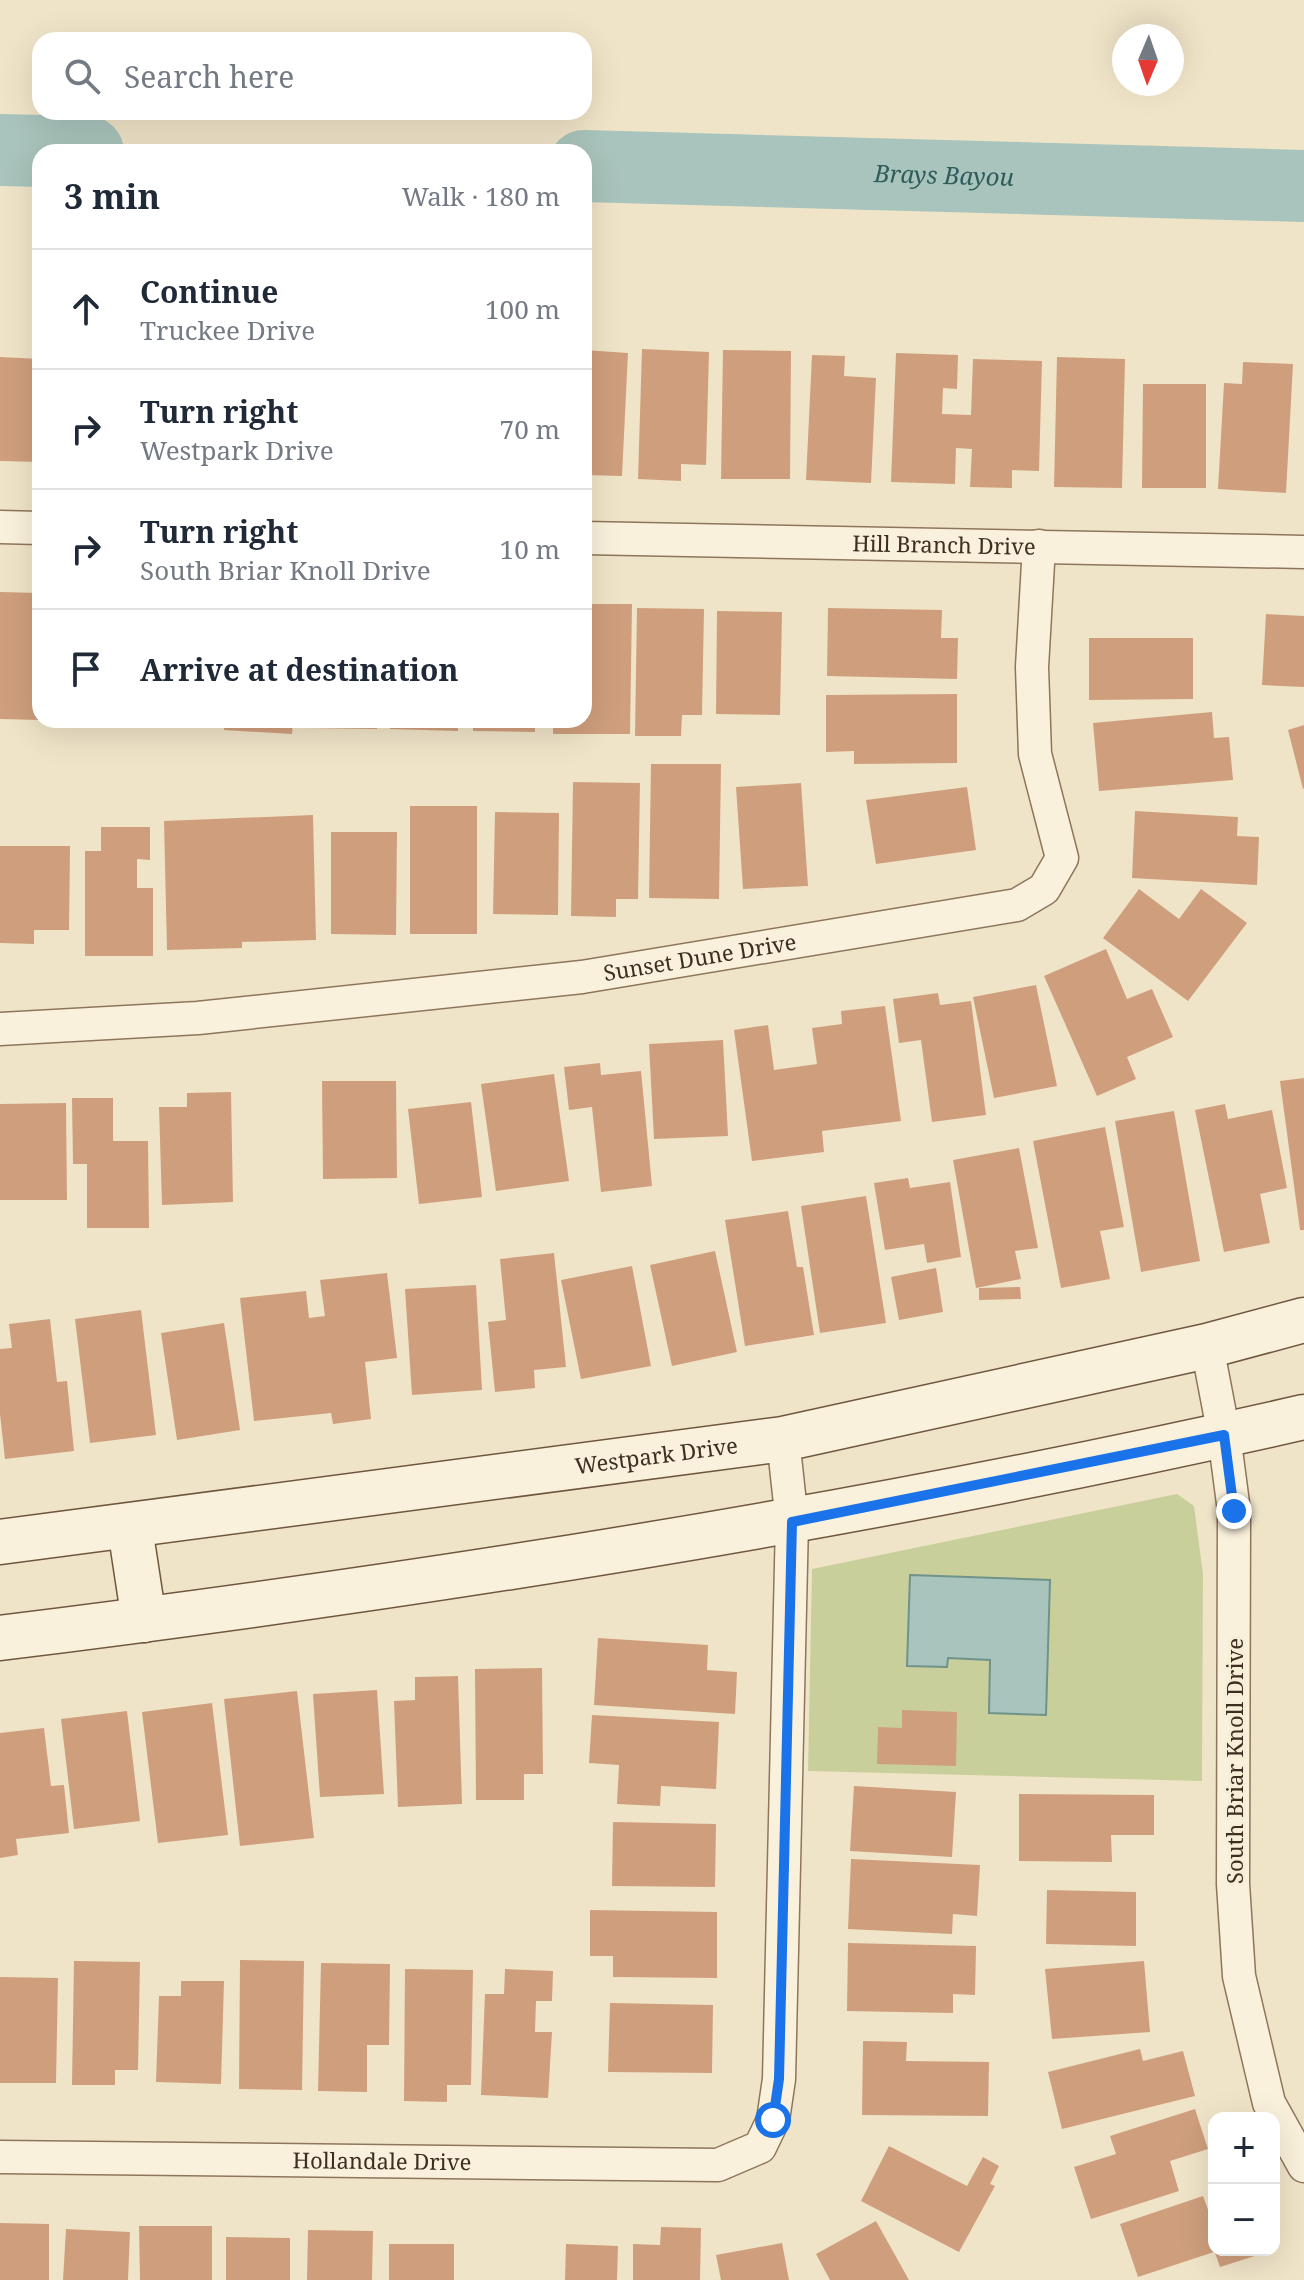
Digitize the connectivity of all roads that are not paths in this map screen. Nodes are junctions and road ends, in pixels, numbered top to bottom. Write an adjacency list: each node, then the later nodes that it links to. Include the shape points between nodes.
1 (0, 527): 2 (street)
2 (32, 528)
3 (592, 538): 4 (street, Hill Branch Drive)
4 (1039, 546): 5 (street, Hill Branch Drive); 6 (street, Sunset Dune Drive, via 1032,667 1035,754 1062,858 1044,889 1017,905 582,977 198,1018)
5 (1304, 552)
6 (0, 1029)
7 (1304, 1320): 8 (main road, Westpark Drive)
8 (1207, 1346): 10 (street, South Briar Knoll Drive); 11 (main road, Westpark Drive)
9 (1304, 1417): 10 (main road)
10 (1224, 1435): 12 (main road); 18 (street, South Briar Knoll Drive, via 1234,1511 1233,1884 1239,1976 1269,2103)
11 (783, 1439): 12 (street); 13 (main road, Westpark Drive)
12 (792, 1522): 15 (main road); 17 (street, Hollandale Drive, via 779,2079 773,2120 760,2147 718,2165)
13 (130, 1528): 14 (main road, Westpark Drive); 15 (main road)
14 (0, 1542)
15 (144, 1620): 16 (main road)
16 (0, 1638)
17 (0, 2157)
18 (1304, 2166)

